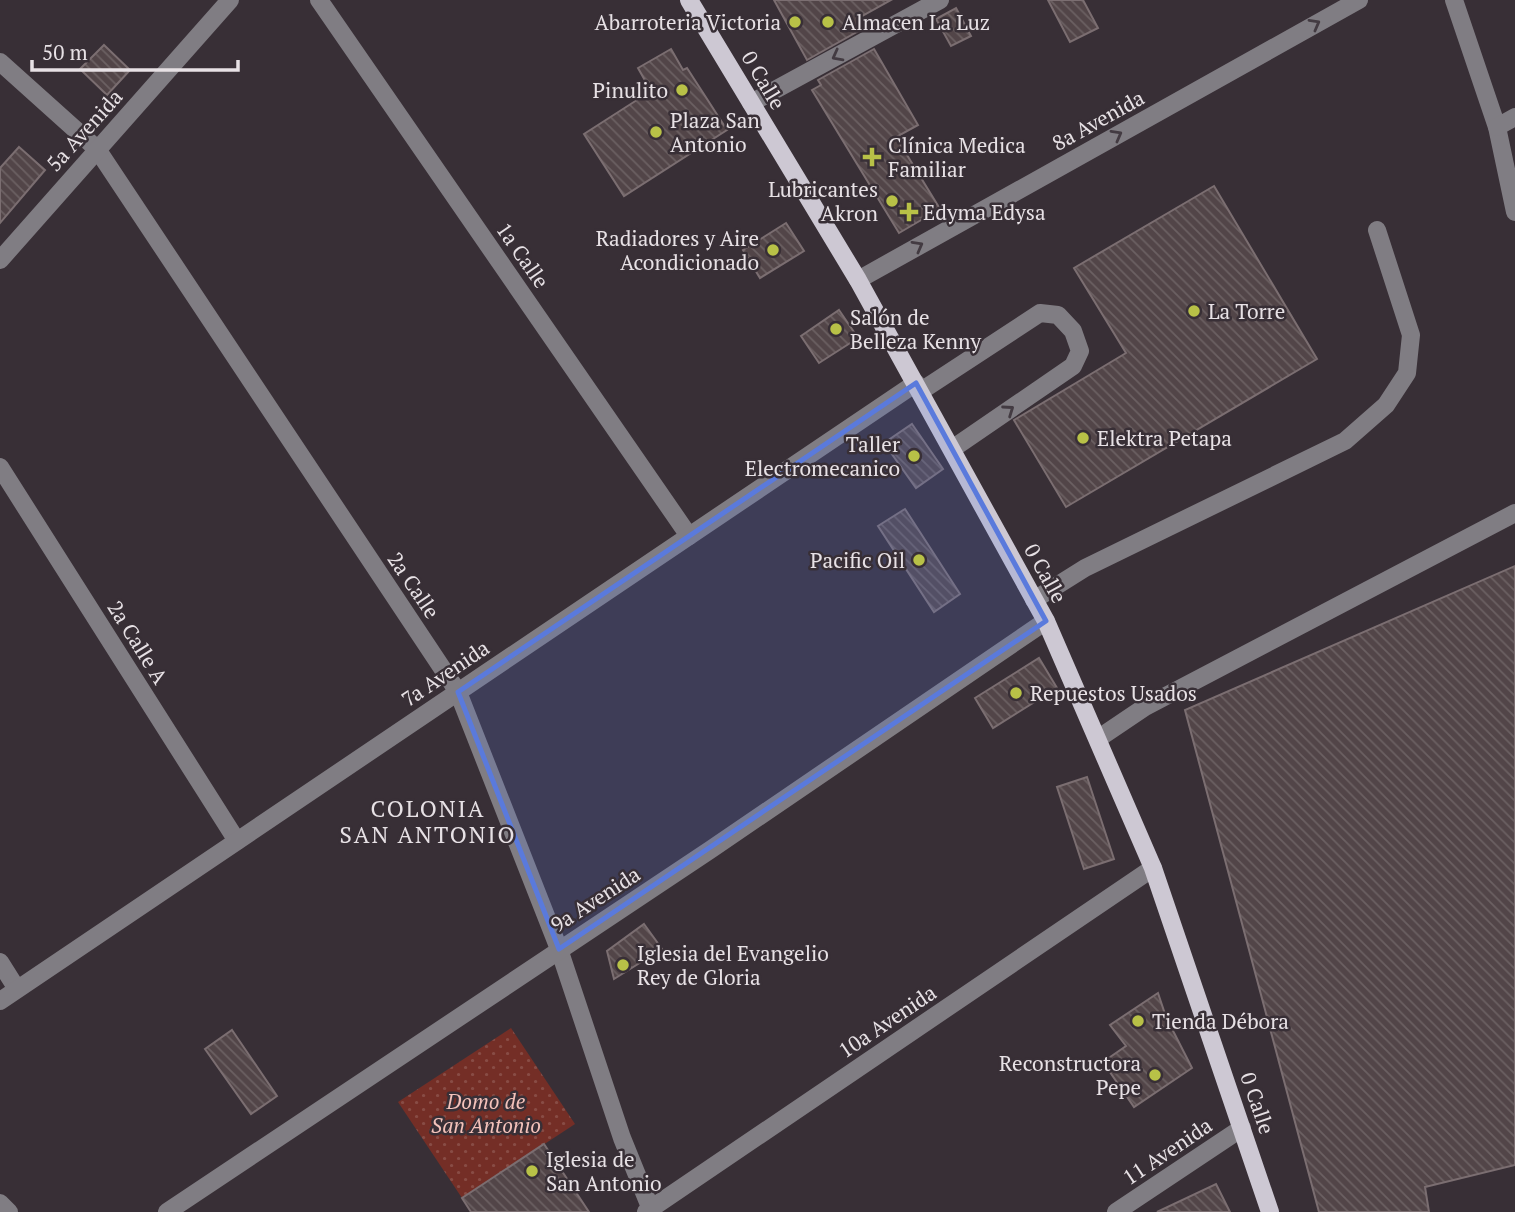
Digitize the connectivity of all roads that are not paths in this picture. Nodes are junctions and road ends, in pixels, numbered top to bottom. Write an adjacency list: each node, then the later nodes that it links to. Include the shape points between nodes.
1 (230, 0): 11 (street, 5a Avenida)
2 (319, 0): 20 (street, 1a Calle)
3 (689, 0): 8 (main road, 0 Calle)
4 (940, 0): 8 (street, one-way to 8)
5 (1359, 0): 15 (street, 8a Avenida, one-way to 5)
6 (1454, 0): 10 (street)
7 (0, 62): 11 (street, 2a Calle)
8 (751, 103): 15 (main road, 0 Calle)
9 (1515, 117): 10 (street)
10 (1497, 127): 12 (street)
11 (97, 149): 14 (street, 5a Avenida); 23 (street, 2a Calle)
12 (1515, 212)
13 (1377, 230): 21 (street, via 1411,335 1407,373 1386,405 1345,441 1086,568)
14 (0, 260)
15 (859, 280): 16 (main road, 0 Calle)
16 (918, 387): 17 (main road, 0 Calle); 17 (street, 7a Avenida, one-way to 16, via 1073,366 1080,351 1073,331 1058,315 1040,313); 20 (street, 7a Avenida)
17 (953, 449): 21 (main road, 0 Calle)
18 (0, 467): 25 (street, 2a Calle A)
19 (1515, 513): 24 (street, via 1145,707)
20 (690, 536): 23 (street, 7a Avenida)
21 (1034, 600): 22 (main road, 0 Calle)
22 (1046, 621): 24 (main road, 0 Calle); 27 (street, 9a Avenida)
23 (458, 692): 25 (street, 7a Avenida); 27 (street, 2a Calle)
24 (1099, 738): 26 (main road, 0 Calle)
25 (237, 841): 29 (street, 7a Avenida)
26 (1153, 868): 31 (main road, 0 Calle); 33 (street, 10a Avenida)
27 (559, 949): 33 (street, 2a Calle); 35 (street, 9a Avenida)
28 (0, 962): 29 (street)
29 (17, 989): 30 (street, 7a Avenida)
30 (0, 1000)
31 (1242, 1128): 36 (street, 11 Avenida); 37 (main road, 0 Calle)
32 (0, 1203): 34 (street)
33 (649, 1211)
34 (9, 1212)
35 (167, 1212)
36 (1116, 1212)
37 (1270, 1212)

